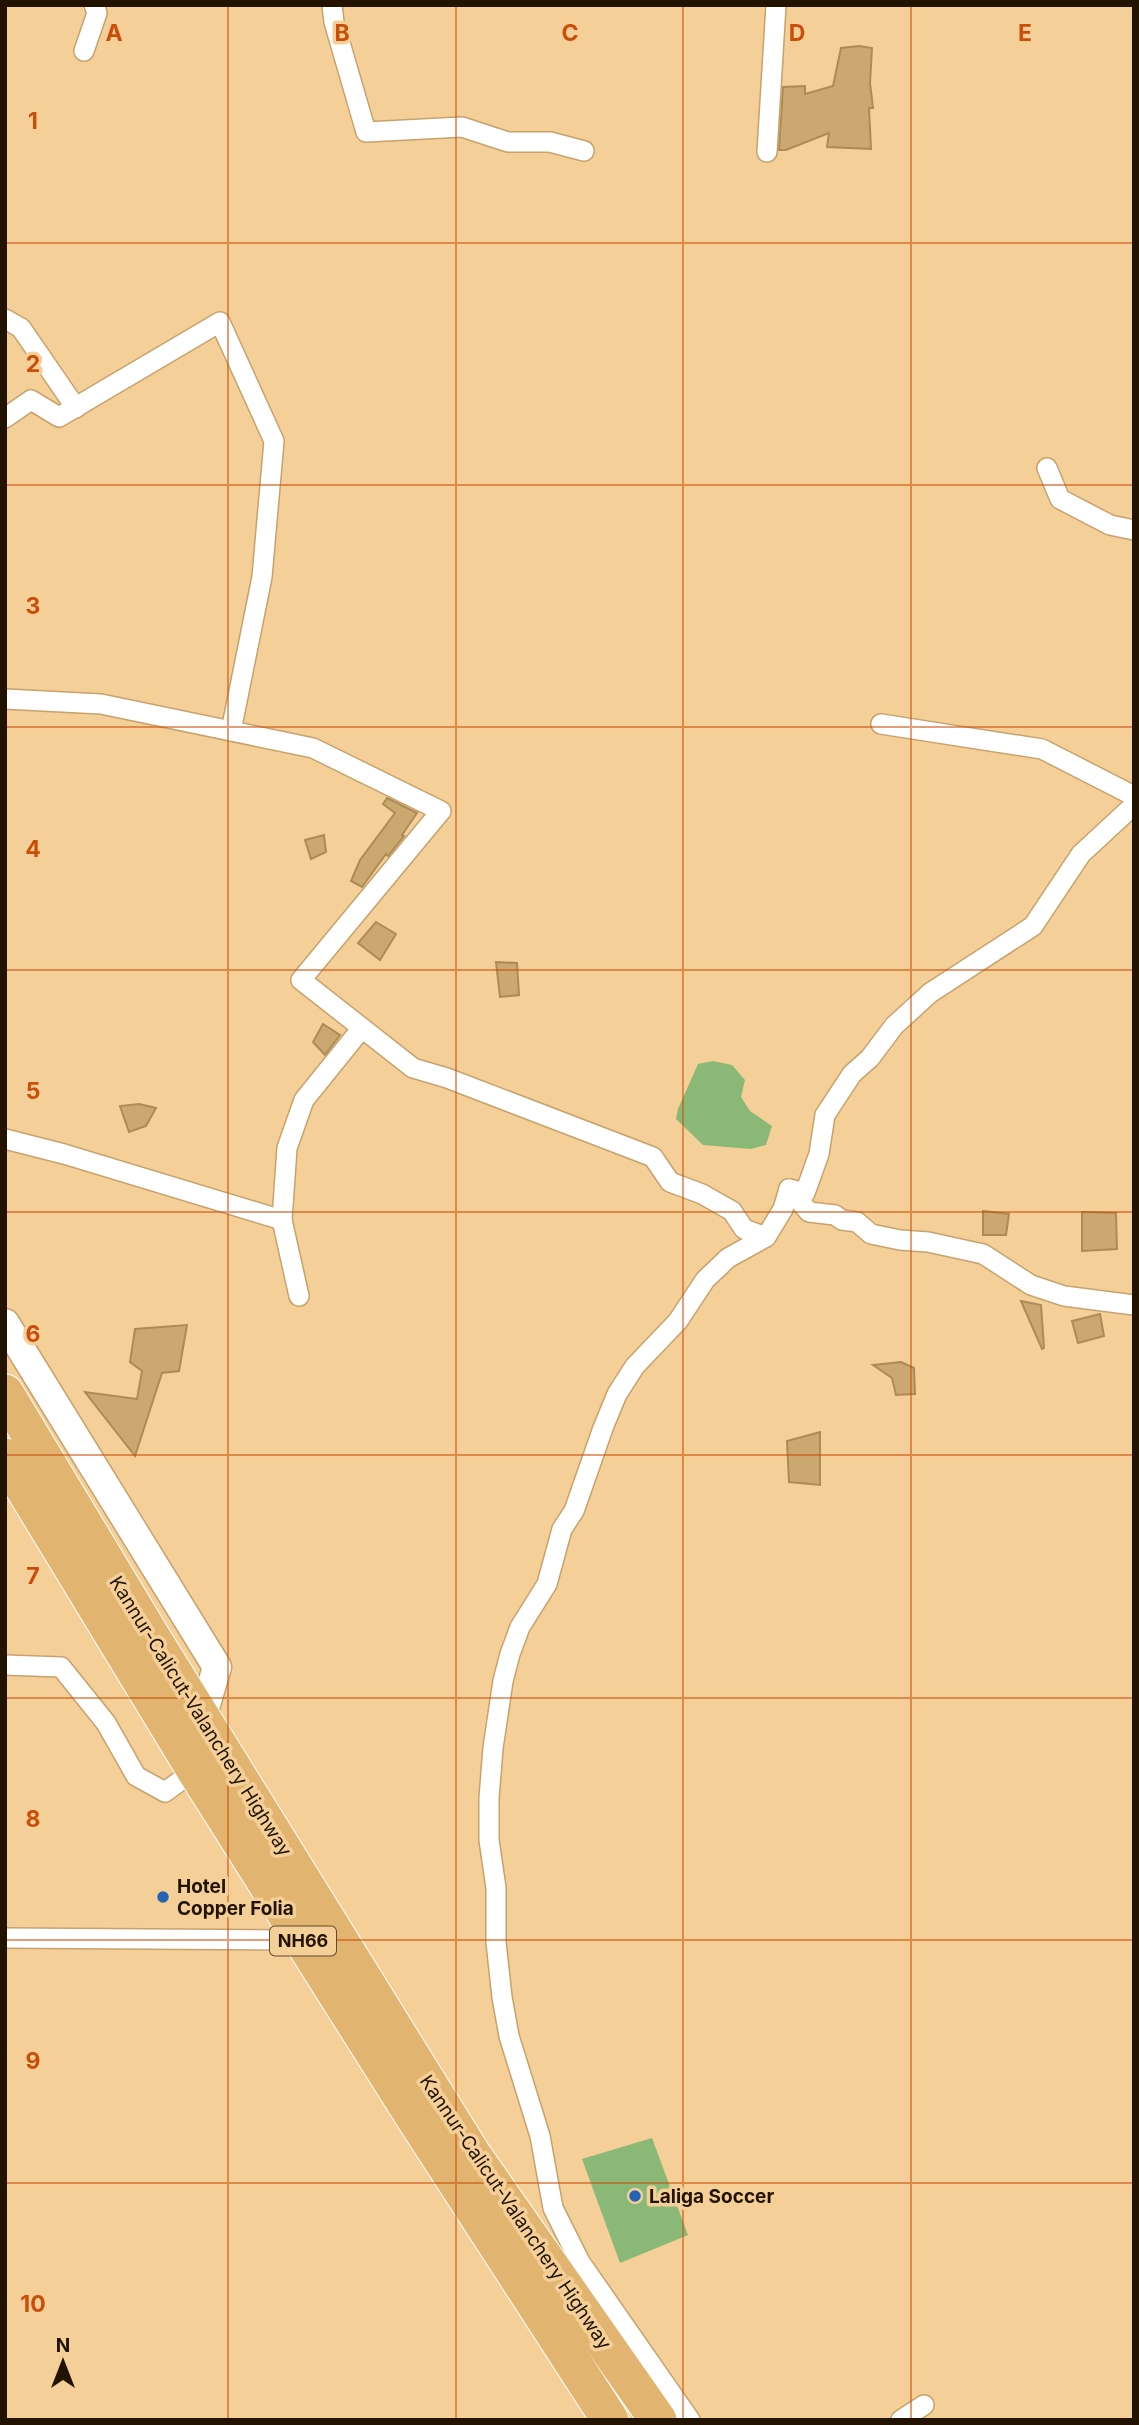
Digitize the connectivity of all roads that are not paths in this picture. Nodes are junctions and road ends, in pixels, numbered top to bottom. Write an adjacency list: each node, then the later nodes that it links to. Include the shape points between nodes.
1 (94, 5): 4 (street, via 97,13)
2 (332, 5): 5 (street, via 366,132 462,127 508,142 550,142)
3 (776, 5): 6 (street)
4 (84, 51)
5 (584, 151)
6 (767, 152)
7 (10, 329): 8 (street)
8 (76, 408): 9 (street, via 59,417 31,400); 14 (street, via 220,322 274,441 262,577)
9 (5, 418)
10 (1048, 468): 11 (street, via 1060,499 1110,525)
11 (1134, 530)
12 (5, 699): 14 (street, via 101,704)
13 (881, 724): 15 (street, via 1042,749)
14 (231, 731): 17 (street, via 313,748 441,811 301,980)
15 (1134, 796)
16 (1134, 804): 19 (street, via 1081,854 1033,926 930,993 894,1026 852,1074 825,1115 805,1193)
17 (362, 1028): 20 (street, via 304,1100 287,1148); 21 (street, via 413,1068 653,1157 670,1182 732,1211 744,1229)
18 (5, 1139): 20 (street)
19 (789, 1189): 21 (street); 23 (street, via 809,1212 857,1222 871,1234 983,1254 1031,1285 1063,1296)
20 (282, 1220): 22 (street)
21 (766, 1237): 35 (street, via 728,1258 705,1280 678,1321 635,1366 617,1394 574,1511 562,1530 547,1584 520,1627 510,1654 489,1798 502,1997 509,2036 540,2136 553,2208 580,2262)
22 (299, 1296)
23 (1134, 1305)
24 (5, 1323): 28 (street, via 217,1667)
25 (5, 1393): 28 (highway, Kannur-Calicut-Valanchery Highway / NH66)
26 (5, 1457): 29 (highway, Kannur-Calicut-Valanchery Highway / NH66)
27 (5, 1665): 29 (street, via 61,1667 106,1723 136,1776 165,1792)
28 (202, 1718): 34 (highway, Kannur-Calicut-Valanchery Highway / NH66, via 472,2154)
29 (195, 1770): 31 (highway, Kannur-Calicut-Valanchery Highway / NH66)
30 (5, 1938): 31 (street)
31 (303, 1940): 33 (highway, Kannur-Calicut-Valanchery Highway / NH66)
32 (924, 2405): 36 (street)
33 (610, 2420)
34 (658, 2420)
35 (690, 2420)
36 (901, 2420)

